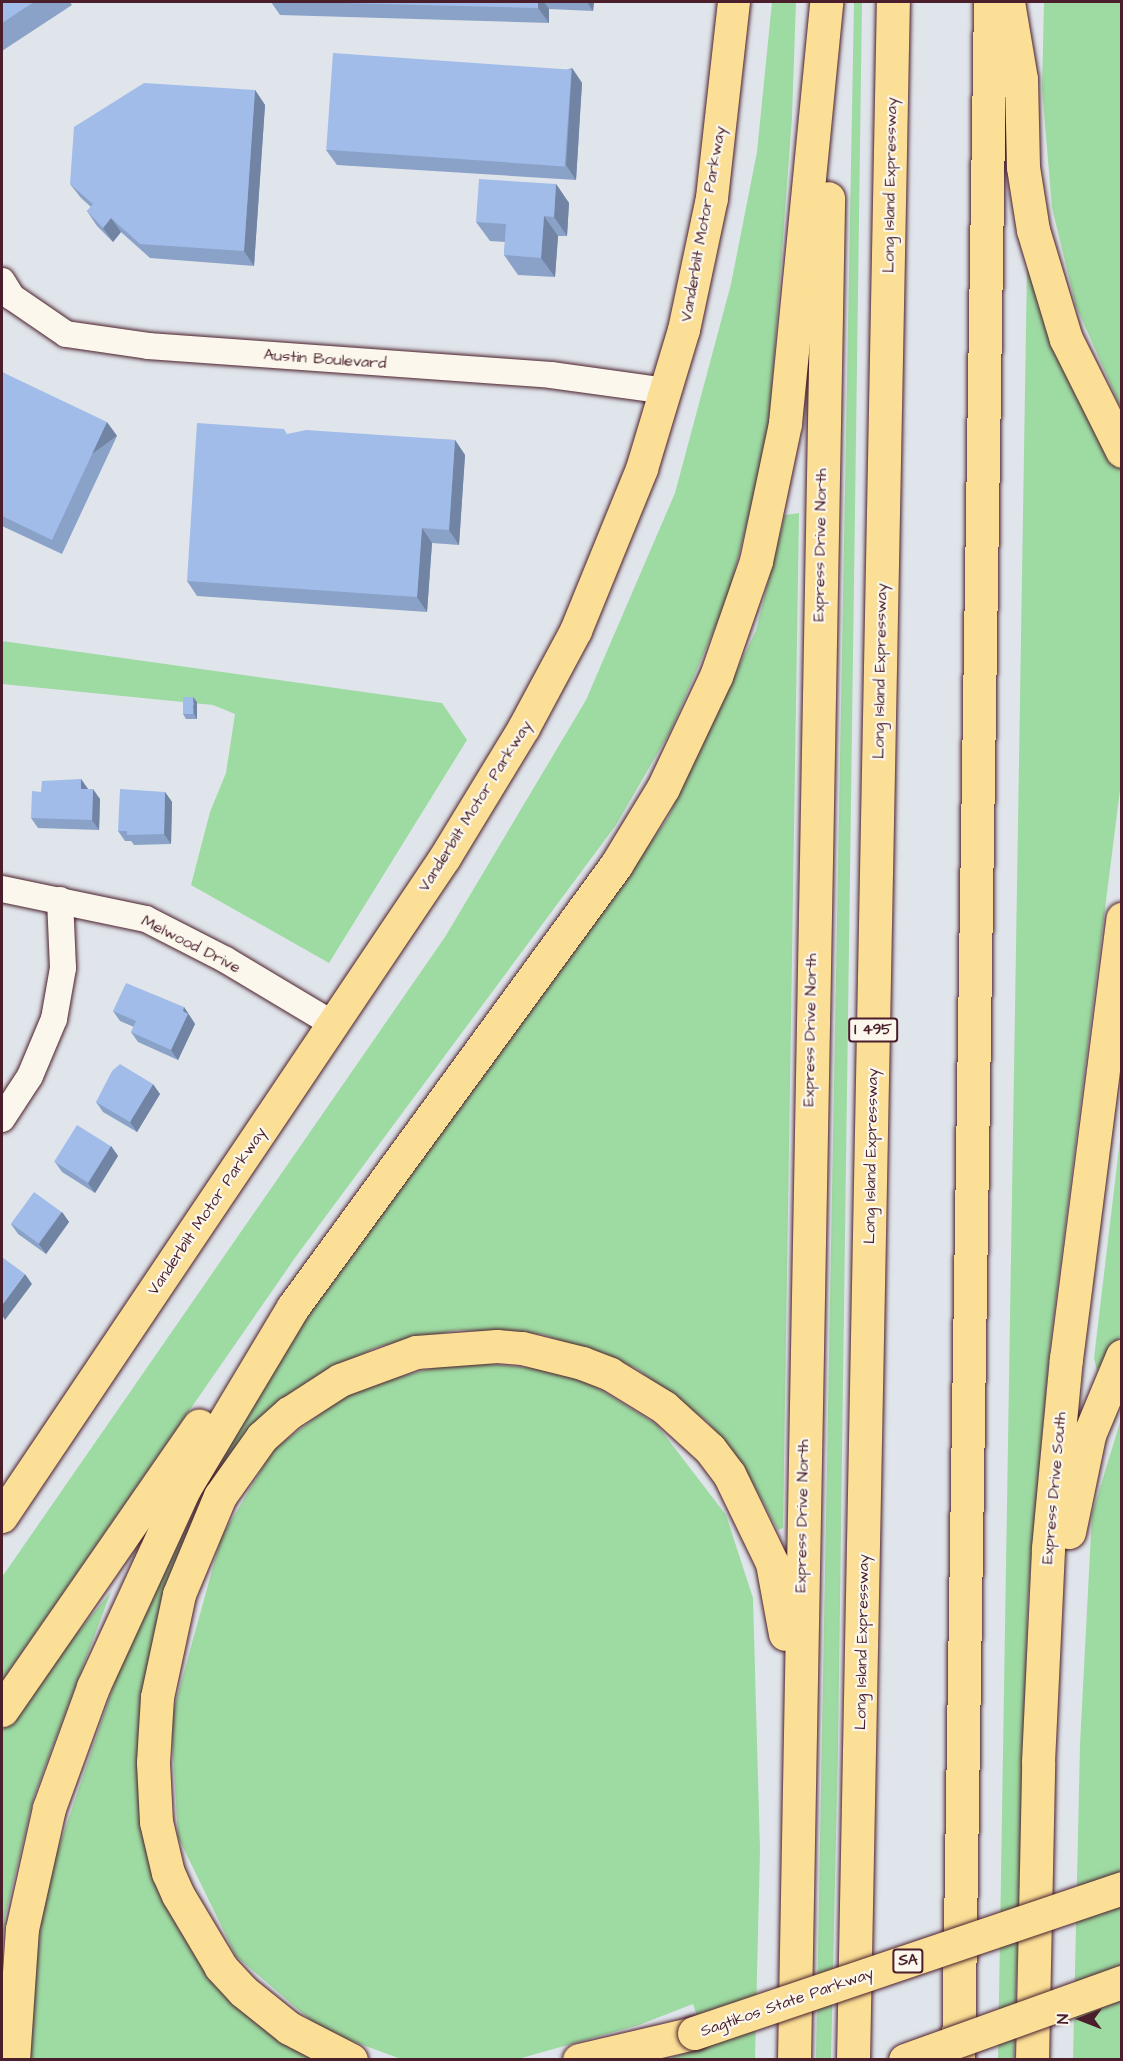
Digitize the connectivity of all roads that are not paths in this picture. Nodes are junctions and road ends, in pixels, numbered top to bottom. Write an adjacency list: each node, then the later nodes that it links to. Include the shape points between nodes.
1 (734, 2): 8 (main road, Vanderbilt Motor Parkway, via 710,208 692,300)
2 (826, 2): 15 (highway, via 785,423 756,561 716,676 663,788 616,865)
3 (832, 2): 20 (highway, Express Drive North)
4 (893, 2): 29 (highway, Long Island Expressway / I 495)
5 (990, 2): 31 (highway)
6 (1008, 2): 9 (highway, via 1020,80 1022,157 1033,230 1066,339)
7 (2, 281): 8 (street, Austin Boulevard, via 12,297 66,334 148,346 551,375)
8 (667, 391): 13 (main road, Vanderbilt Motor Parkway, via 605,565 549,683 444,858)
9 (1122, 451)
10 (2, 889): 11 (street, Melwood Drive)
11 (60, 900): 13 (street, Melwood Drive, via 146,919 236,966); 14 (street, via 63,968 54,1020 30,1076)
12 (1122, 919): 18 (highway, Express Drive South, via 1062,1399)
13 (333, 1024): 17 (main road, Vanderbilt Motor Parkway)
14 (2, 1119)
15 (293, 1307): 19 (highway, via 191,1437); 24 (highway, via 184,1489 126,1610 77,1728 49,1808 29,1888 17,1973)
16 (1122, 1356): 18 (highway, via 1089,1435 1079,1473)
17 (2, 1516)
18 (1041, 1675): 32 (highway, Express Drive South)
19 (2, 1710)
20 (799, 1725): 25 (highway, via 780,1597 759,1531 729,1474 710,1449 638,1390 610,1374 550,1353 471,1346 390,1359 340,1380 289,1413 262,1437 220,1496 185,1577 159,1685 153,1793 168,1873 221,1967 243,1991 289,2028); 28 (highway, Express Drive North)
21 (1122, 1888): 23 (highway, Sagtikos State Parkway / SA, bridge)
22 (1122, 1982): 30 (highway, bridge)
23 (694, 2033): 26 (highway); 27 (highway, Sagtikos State Parkway / SA)
24 (13, 2060)
25 (351, 2060)
26 (579, 2060)
27 (623, 2060)
28 (794, 2060)
29 (853, 2060)
30 (905, 2060)
31 (958, 2060)
32 (1032, 2060)

